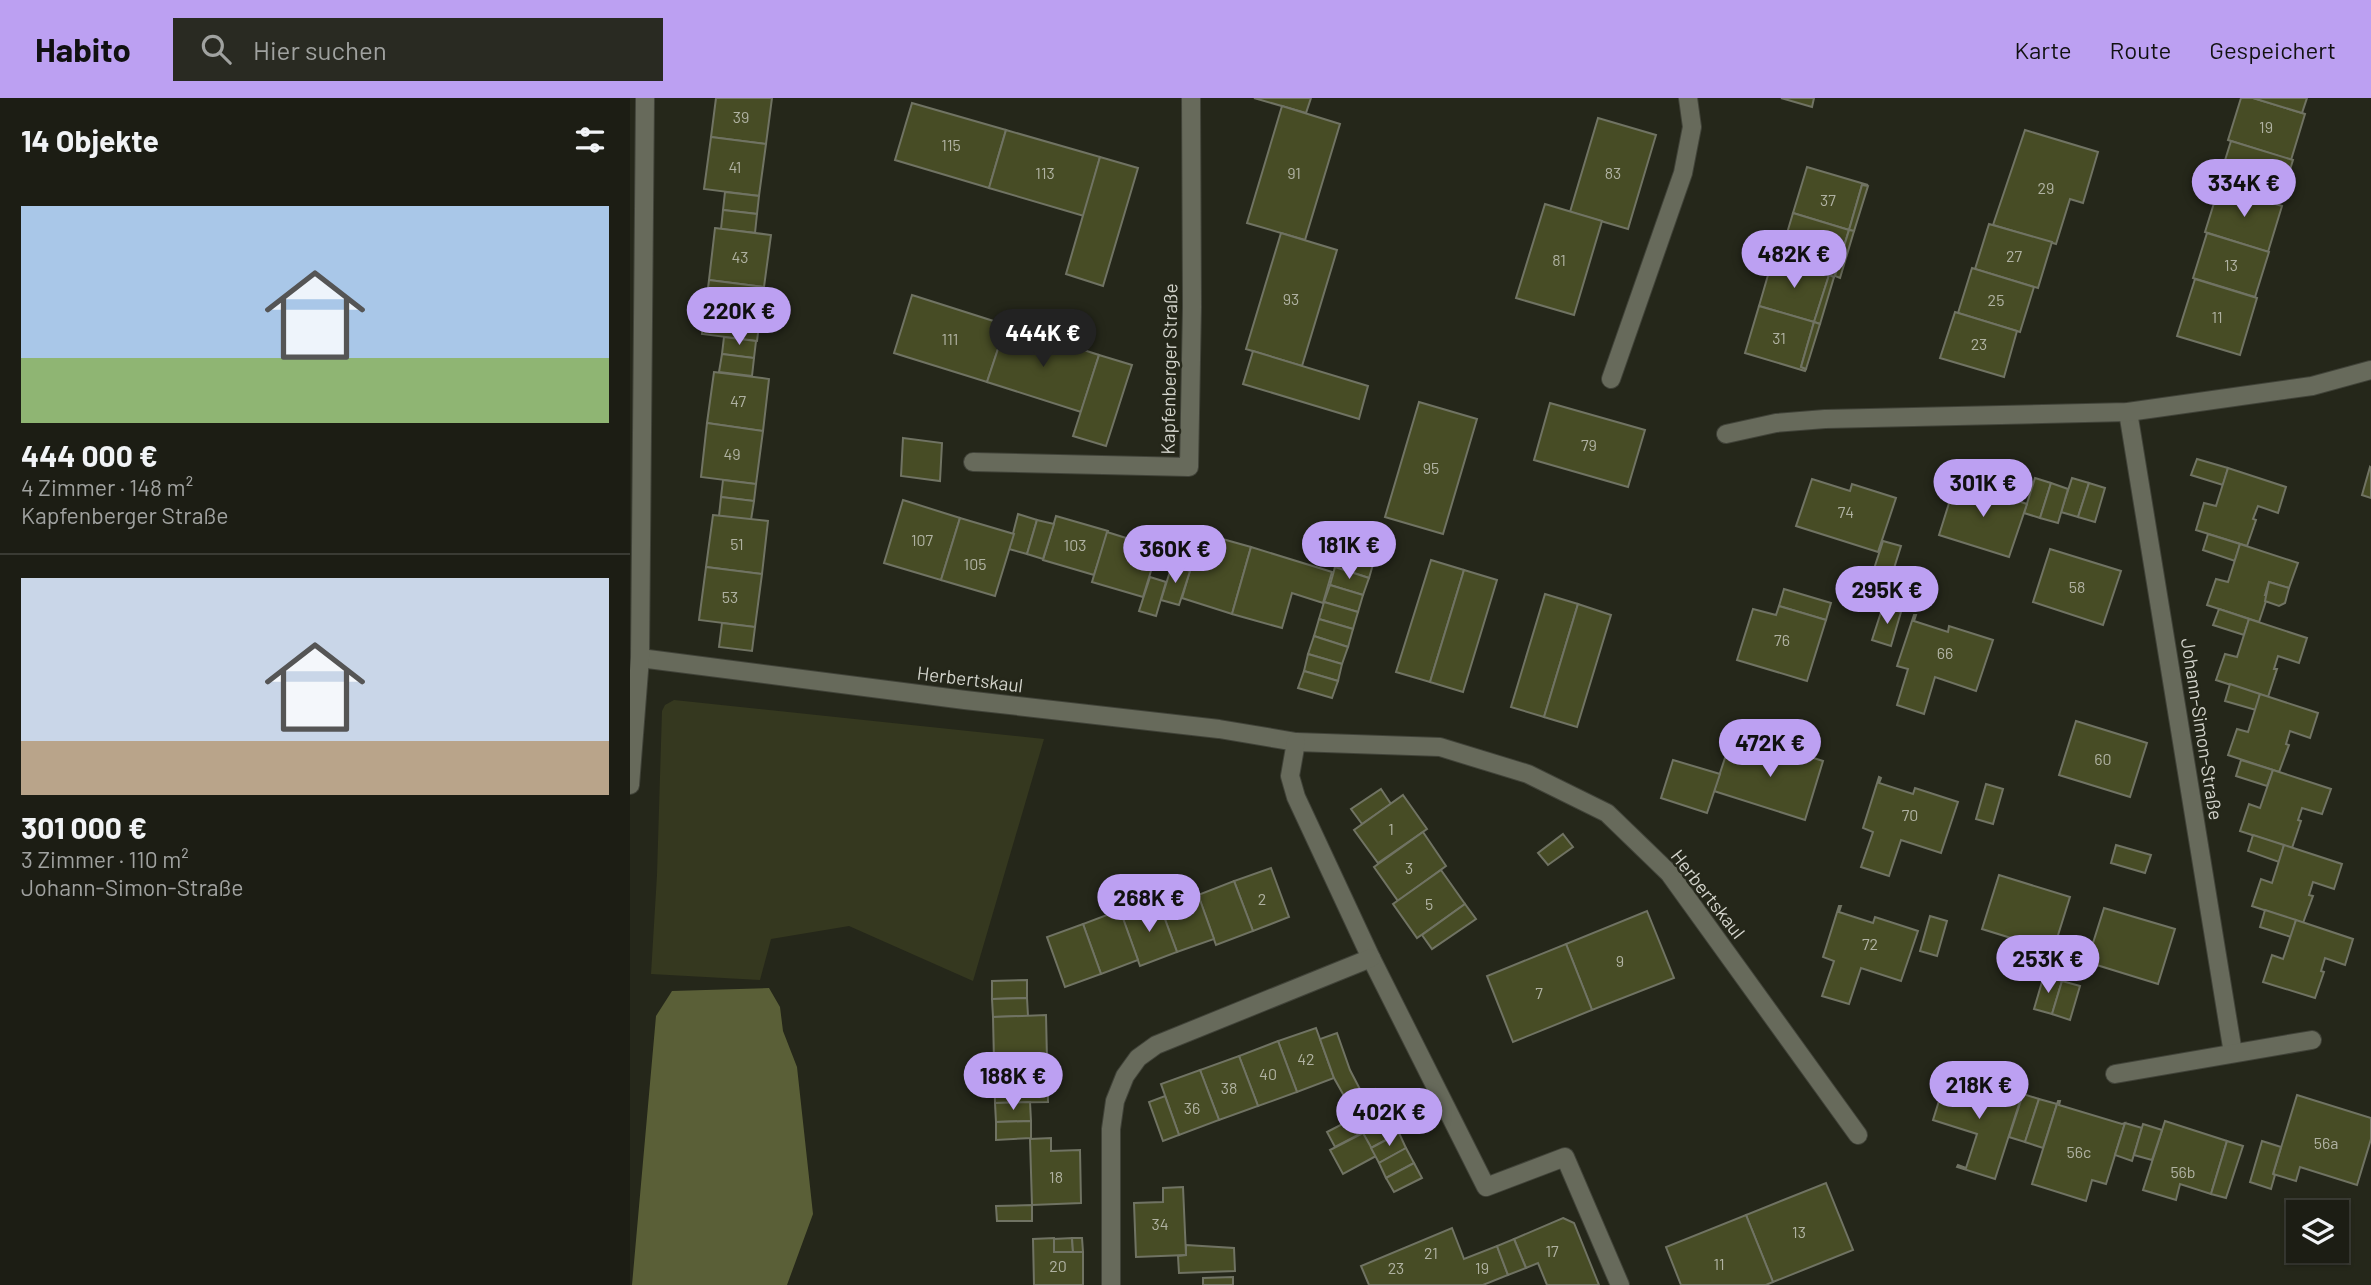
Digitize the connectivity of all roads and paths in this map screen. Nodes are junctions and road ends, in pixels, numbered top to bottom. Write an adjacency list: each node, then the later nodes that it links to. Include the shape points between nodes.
1 (645, 98): 9 (street)
2 (1191, 98): 8 (street, Kapfenberger Straße, via 1189,467)
3 (1688, 98): 5 (street, via 1692,127 1683,173)
4 (2371, 370): 6 (street, via 2312,386)
5 (1611, 379)
6 (2128, 412): 7 (street, via 1825,419); 14 (street, Johann-Simon-Straße)
7 (1726, 434)
8 (973, 462)
9 (640, 659): 10 (street, Herbertskaul); 11 (street)
10 (1296, 742): 12 (street, via 1290,776 1296,797); 16 (street, Herbertskaul, via 1440,747 1528,774 1607,813 1670,873)
11 (630, 785)
12 (1371, 958): 17 (street, via 1156,1045 1138,1058 1115,1101 1111,1129); 18 (street, via 1486,1187 1565,1157)
13 (2312, 1040): 14 (street)
14 (2234, 1053): 15 (street)
15 (2115, 1074)
16 (1858, 1135)
17 (1111, 1285)
18 (1620, 1285)

